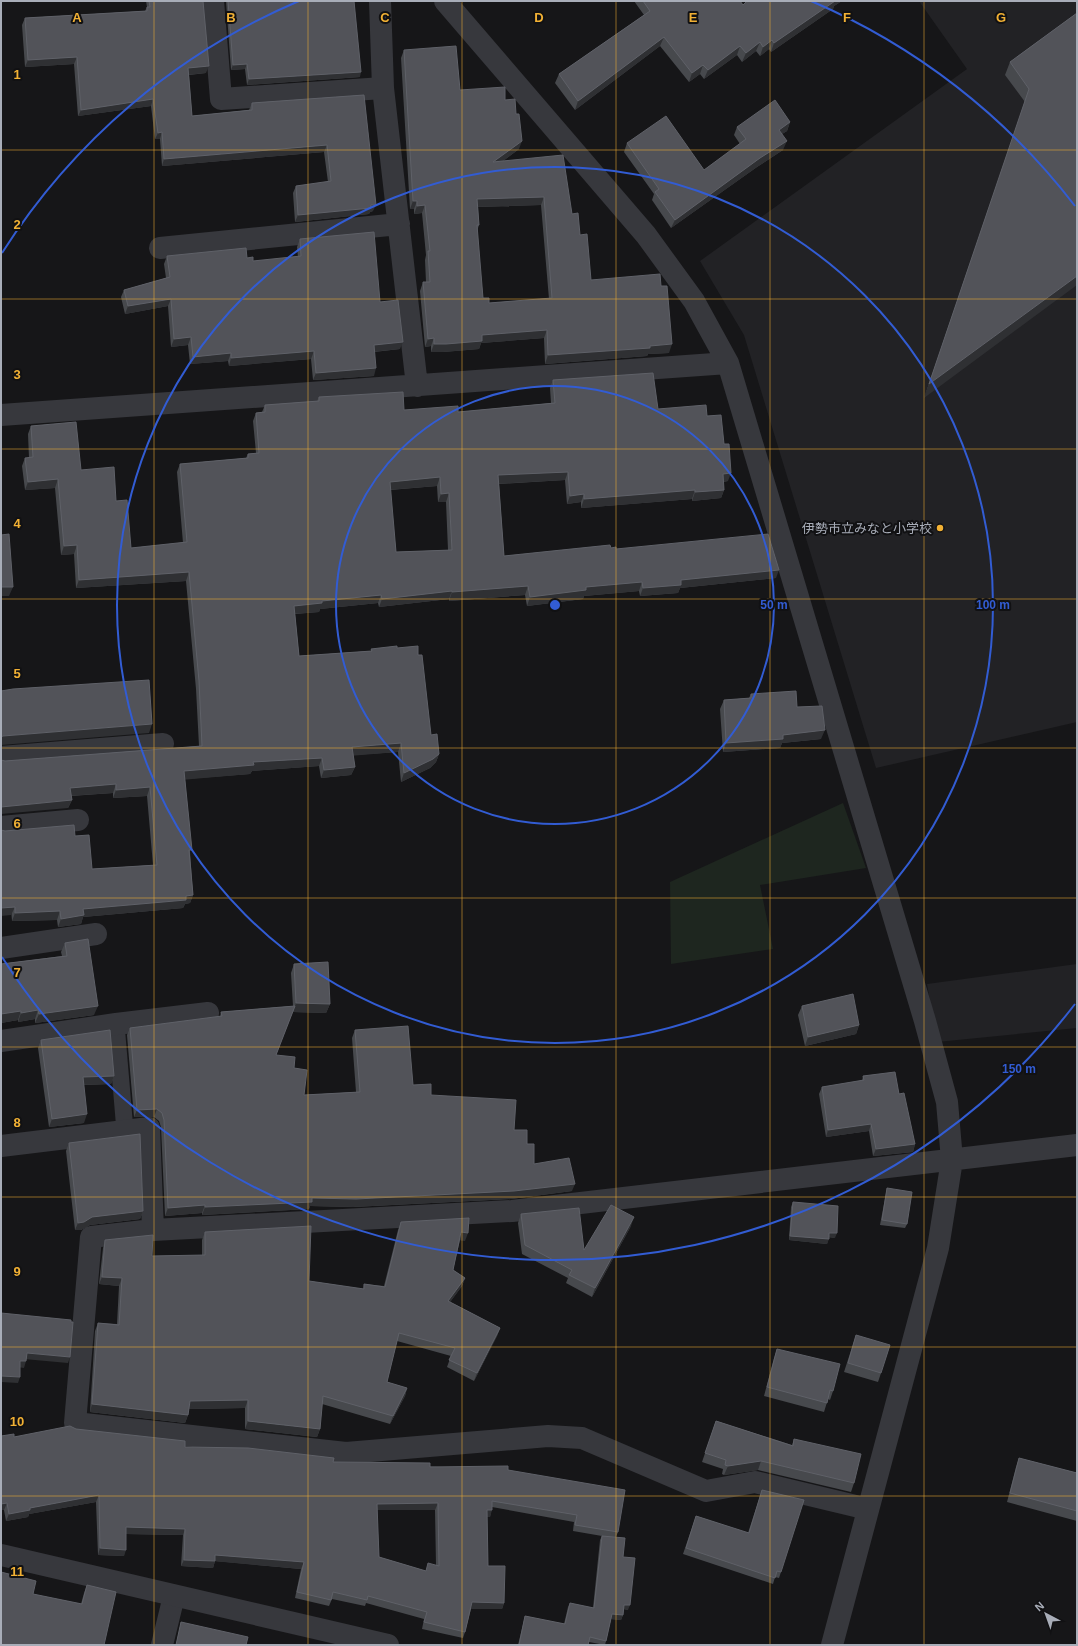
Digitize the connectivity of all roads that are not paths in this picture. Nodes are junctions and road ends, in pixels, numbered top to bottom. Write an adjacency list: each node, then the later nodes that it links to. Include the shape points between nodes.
1 (213, 1): 4 (street, via 222,99)
2 (380, 1): 4 (street)
3 (445, 1): 7 (street, via 646,235 694,301)
4 (383, 88): 5 (street)
5 (398, 224): 6 (street); 8 (street)
6 (160, 248)
7 (728, 363): 8 (street); 22 (street, via 925,1021 947,1102)
8 (417, 386): 9 (street)
9 (1, 415)
10 (163, 744): 11 (street)
11 (1, 757)
12 (78, 820): 13 (street)
13 (1, 827)
14 (96, 934): 15 (street)
15 (1, 948)
16 (208, 1013): 17 (street)
17 (116, 1024): 18 (street); 19 (lane)
18 (1, 1041)
19 (125, 1131): 21 (street); 23 (street, via 149,1128)
20 (1077, 1145): 22 (street)
21 (1, 1146)
22 (952, 1160): 23 (street, via 512,1211); 24 (street, via 938,1248)
23 (153, 1230): 24 (street, via 91,1237 74,1423 346,1453 548,1436 582,1438 706,1491 755,1482)
24 (868, 1509): 29 (street)
25 (1, 1555): 26 (street)
26 (174, 1596): 27 (street); 28 (street)
27 (162, 1645)
28 (388, 1645)
29 (832, 1645)

